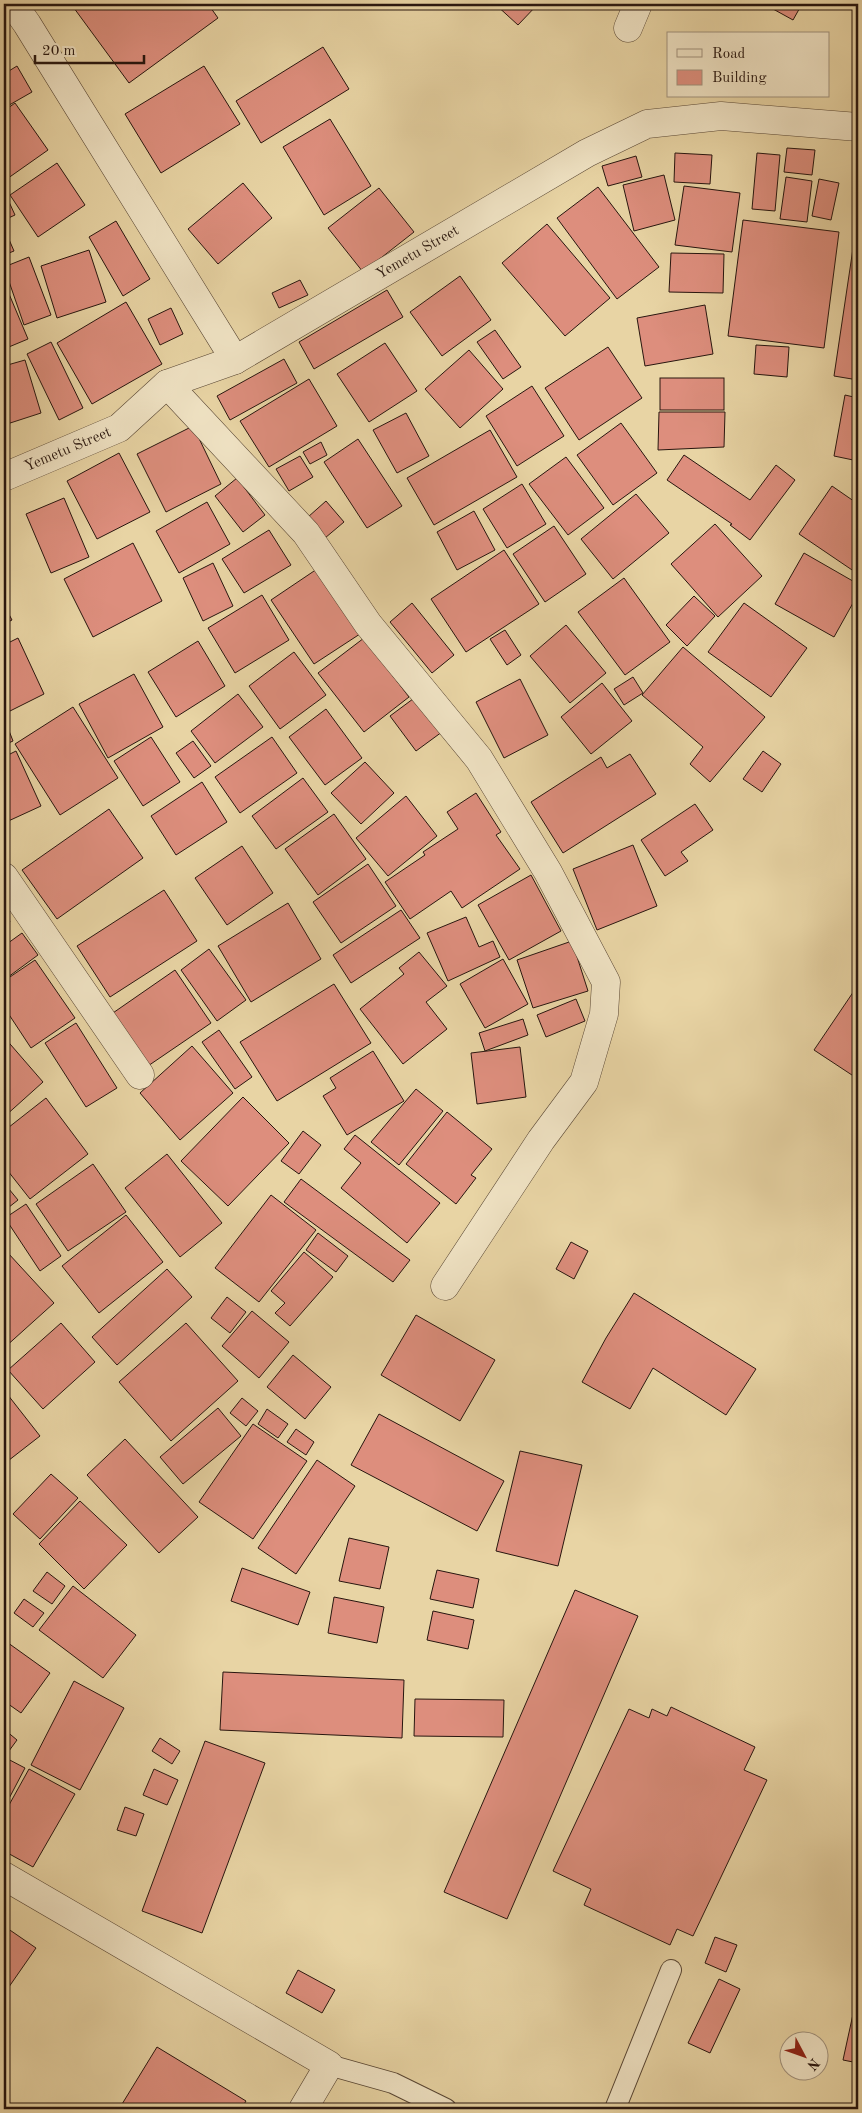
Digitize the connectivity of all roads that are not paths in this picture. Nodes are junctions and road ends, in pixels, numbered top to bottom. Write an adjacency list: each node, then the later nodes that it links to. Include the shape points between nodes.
1 (13, 4): 3 (street)
2 (858, 127): 3 (street, Yemetu Street, via 722,116 647,124 587,153)
3 (235, 360): 4 (street, Yemetu Street)
4 (167, 384): 5 (street, Yemetu Street, via 119,428); 8 (street, via 306,533 368,624 479,759 548,872 606,982 604,1014 584,1082 541,1140)
5 (4, 478)
6 (4, 878): 7 (street)
7 (140, 1075)
8 (445, 1286)
9 (4, 1876): 11 (street)
10 (671, 1970): 14 (lane)
11 (329, 2065): 12 (street); 13 (lane, via 393,2083)
12 (303, 2109)
13 (446, 2109)
14 (615, 2109)

